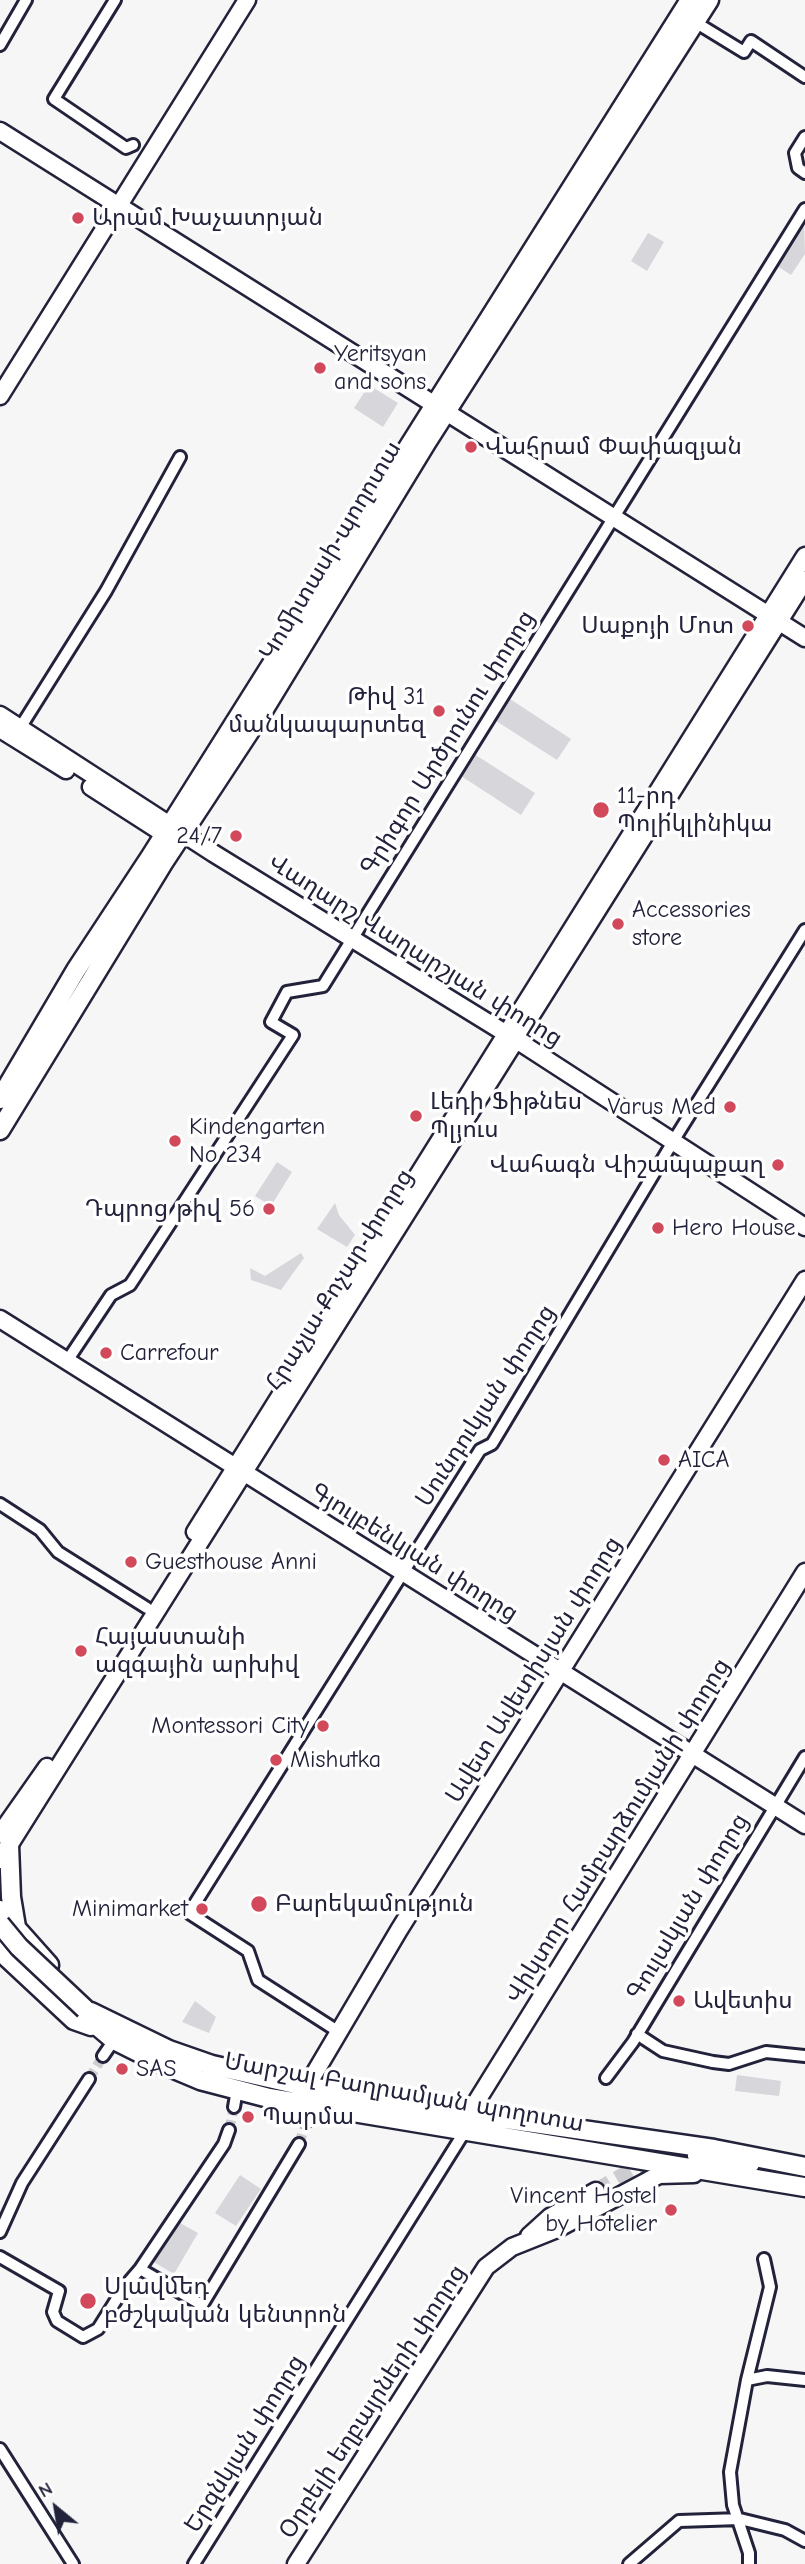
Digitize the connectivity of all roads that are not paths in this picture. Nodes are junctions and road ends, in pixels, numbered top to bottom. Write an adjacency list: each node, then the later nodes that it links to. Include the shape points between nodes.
1 (26, 0): 7 (street)
2 (115, 0): 11 (street, via 54,99 126,148)
3 (247, 0): 13 (street)
4 (690, 0): 16 (main road, Կոմիտասի պողոտա)
5 (709, 0): 6 (main road, Կոմիտասի պողոտա)
6 (695, 22): 8 (street, via 744,52 751,41); 16 (main road, Կոմիտասի պողոտա)
7 (0, 45)
8 (805, 78)
9 (0, 131): 13 (street)
10 (805, 137): 12 (street, via 795,153 798,168)
11 (133, 145)
12 (805, 173)
13 (119, 206): 15 (street); 16 (street)
14 (805, 209): 18 (street, Գրիգոր Արծրունու փողոց)
15 (0, 396)
16 (439, 410): 18 (street); 26 (main road, Կոմիտասի պողոտա)
17 (180, 457): 24 (street, via 106,591)
18 (613, 516): 21 (street); 28 (street, Գրիգոր Արծրունու փողոց)
19 (805, 556): 21 (street, Հրաչյա Քոչար փողոց)
20 (805, 580): 21 (street, Հրաչյա Քոչար փողոց)
21 (774, 618): 22 (street); 29 (street, Հրաչյա Քոչար փողոց)
22 (805, 638)
23 (0, 715): 24 (street, Վաղարշ Վաղարշյան փողոց)
24 (20, 728): 26 (street, Վաղարշ Վաղարշյան փողոց)
25 (0, 729): 26 (street, Վաղարշ Վաղարշյան փողոց)
26 (174, 834): 28 (street, Վաղարշ Վաղարշյան փողոց); 30 (main road, Կոմիտասի պողոտա, via 83,959); 31 (main road, Կոմիտասի պողոտա)
27 (805, 930): 32 (street, Սունդուկյան փողոց)
28 (349, 943): 29 (street, Վաղարշ Վաղարշյան փողոց); 37 (street, Գրիգոր Արծրունու փողոց, via 323,986 287,992 271,1022 293,1035 130,1285 111,1295)
29 (509, 1042): 32 (street, Վաղարշ Վաղարշյան փողոց); 38 (street, Հրաչյա Քոչար փողոց)
30 (0, 1099)
31 (0, 1130)
32 (671, 1147): 33 (street, Վաղարշ Վաղարշյան փողոց); 34 (street, Վաղարշ Վաղարշյան փողոց); 41 (street, Սունդուկյան փողոց, via 492,1444 480,1450)
33 (805, 1227)
34 (805, 1237)
35 (805, 1280): 43 (street, Ավետ Ավետիսյան փողոց)
36 (0, 1319): 37 (street, Գյուլբենկյան փողոց)
37 (66, 1361): 38 (street, Գյուլբենկյան փողոց)
38 (241, 1470): 41 (street, Գյուլբենկյան փողոց); 42 (street, Հրաչյա Քոչար փողոց); 48 (street, Հրաչյա Քոչար փողոց)
39 (0, 1504): 42 (street, via 40,1530 58,1552)
40 (805, 1572): 44 (street, Վիկտոր Համբարձումյանի փողոց)
41 (402, 1573): 43 (street, Գյուլբենկյան փողոց); 53 (street, Սունդուկյան փողոց, via 189,1913 248,1951 258,1980)
42 (147, 1608): 48 (street, Հրաչյա Քոչար փողոց)
43 (559, 1671): 44 (street, Գյուլբենկյան փողոց); 53 (street, Ավետ Ավետիսյան փողոց)
44 (692, 1755): 46 (street, Գյուլբենկյան փողոց); 60 (street, Վիկտոր Համբարձումյանի փողոց)
45 (805, 1757): 46 (street, Գուլակյան փողոց)
46 (773, 1806): 47 (street, Գյուլբենկյան փողոց); 54 (street, Գուլակյան փողոց)
47 (805, 1825)
48 (3, 1846): 50 (main road, via 11,1896)
49 (0, 1910): 50 (main road)
50 (4, 1931): 52 (main road); 52 (main road, Մարշալ Բաղրամյան պողոտա, bridge)
51 (0, 1951): 52 (main road, via 74,2020)
52 (108, 2030): 55 (street); 59 (main road, Մարշալ Բաղրամյան պողոտա, via 212,2065); 62 (main road, Մարշալ Բաղրամյան պողոտա, via 235,2099 308,2114)
53 (339, 2032): 59 (street, Ավետ Ավետիսյան փողոց)
54 (637, 2034): 56 (street, via 663,2051 713,2062 729,2064 766,2052); 57 (street, Գուլակյան փողոց)
55 (103, 2056)
56 (805, 2056)
57 (606, 2078)
58 (89, 2079): 69 (street, via 22,2183)
59 (307, 2086): 60 (main road, Մարշալ Բաղրամյան պողոտա)
60 (471, 2114): 62 (street, Վիկտոր Համբարձումյանի փողոց); 65 (main road, Մարշալ Բաղրամյան պողոտա)
61 (229, 2130): 73 (street)
62 (465, 2132): 66 (main road, Մարշալ Բաղրամյան պողոտա); 80 (street, Երզնկյան փողոց)
63 (299, 2144): 73 (street, via 202,2305)
64 (696, 2156): 65 (street, via 768,2167)
65 (804, 2167)
66 (749, 2178): 67 (main road, Մարշալ Բաղրամյան պողոտա); 70 (street, Օրբելի եղբայրների փողոց, via 659,2175 557,2230)
67 (805, 2187)
68 (596, 2191): 70 (street, Օրբելի եղբայրների փողոց, via 550,2217)
69 (0, 2232)
70 (524, 2241): 81 (street, Օրբելի եղբայրների փողոց, via 502,2254 472,2285)
71 (0, 2257): 73 (street, via 59,2291 53,2312 57,2321 83,2337 98,2329)
72 (764, 2259): 74 (street, via 770,2287)
73 (140, 2269)
74 (747, 2380): 75 (street, via 768,2376); 77 (street, via 730,2472 733,2505)
75 (805, 2381)
76 (0, 2449): 79 (street)
77 (740, 2519): 78 (street, via 785,2530); 82 (street, via 679,2521); 83 (street)
78 (805, 2541)
79 (73, 2564)
80 (194, 2564)
81 (296, 2564)
82 (629, 2564)
83 (749, 2564)

